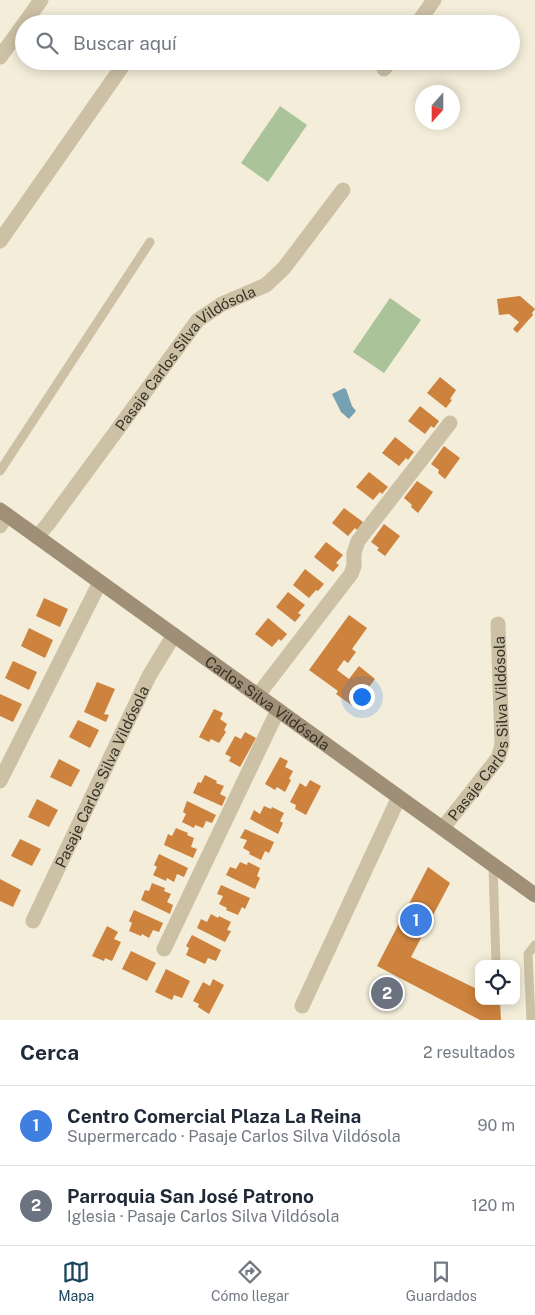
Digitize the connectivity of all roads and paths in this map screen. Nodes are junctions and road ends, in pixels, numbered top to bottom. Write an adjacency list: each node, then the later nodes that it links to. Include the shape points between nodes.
1 (41, 0): 3 (street)
2 (434, 0): 4 (street)
3 (30, 15)
4 (423, 15)
5 (15, 36): 6 (street)
6 (0, 57)
7 (120, 70): 9 (street)
8 (343, 190): 14 (street, Pasaje Carlos Silva Vildósola, via 284,268 266,285 222,304 198,320)
9 (0, 240)
10 (150, 242): 12 (lane)
11 (450, 422): 18 (street, via 358,541 351,574)
12 (0, 470)
13 (2, 517): 14 (street, Carlos Silva Vildósola)
14 (37, 537): 15 (street, Carlos Silva Vildósola)
15 (100, 582): 17 (street, Carlos Silva Vildósola); 20 (street)
16 (498, 624): 22 (street, Pasaje Carlos Silva Vildósola, via 502,746 498,758)
17 (174, 635): 18 (street, Carlos Silva Vildósola); 25 (street, Pasaje Carlos Silva Vildósola, via 149,676)
18 (258, 695): 19 (street, Carlos Silva Vildósola)
19 (278, 710): 21 (street, Carlos Silva Vildósola); 27 (street)
20 (0, 781)
21 (398, 797): 22 (street, Carlos Silva Vildósola); 29 (street)
22 (443, 828): 23 (street, Carlos Silva Vildósola)
23 (493, 865): 24 (street, Carlos Silva Vildósola); 28 (lane)
24 (535, 895)
25 (33, 921)
26 (535, 945): 30 (lane, via 528,954)
27 (164, 949)
28 (496, 960)
29 (302, 1006)
30 (531, 1020)

